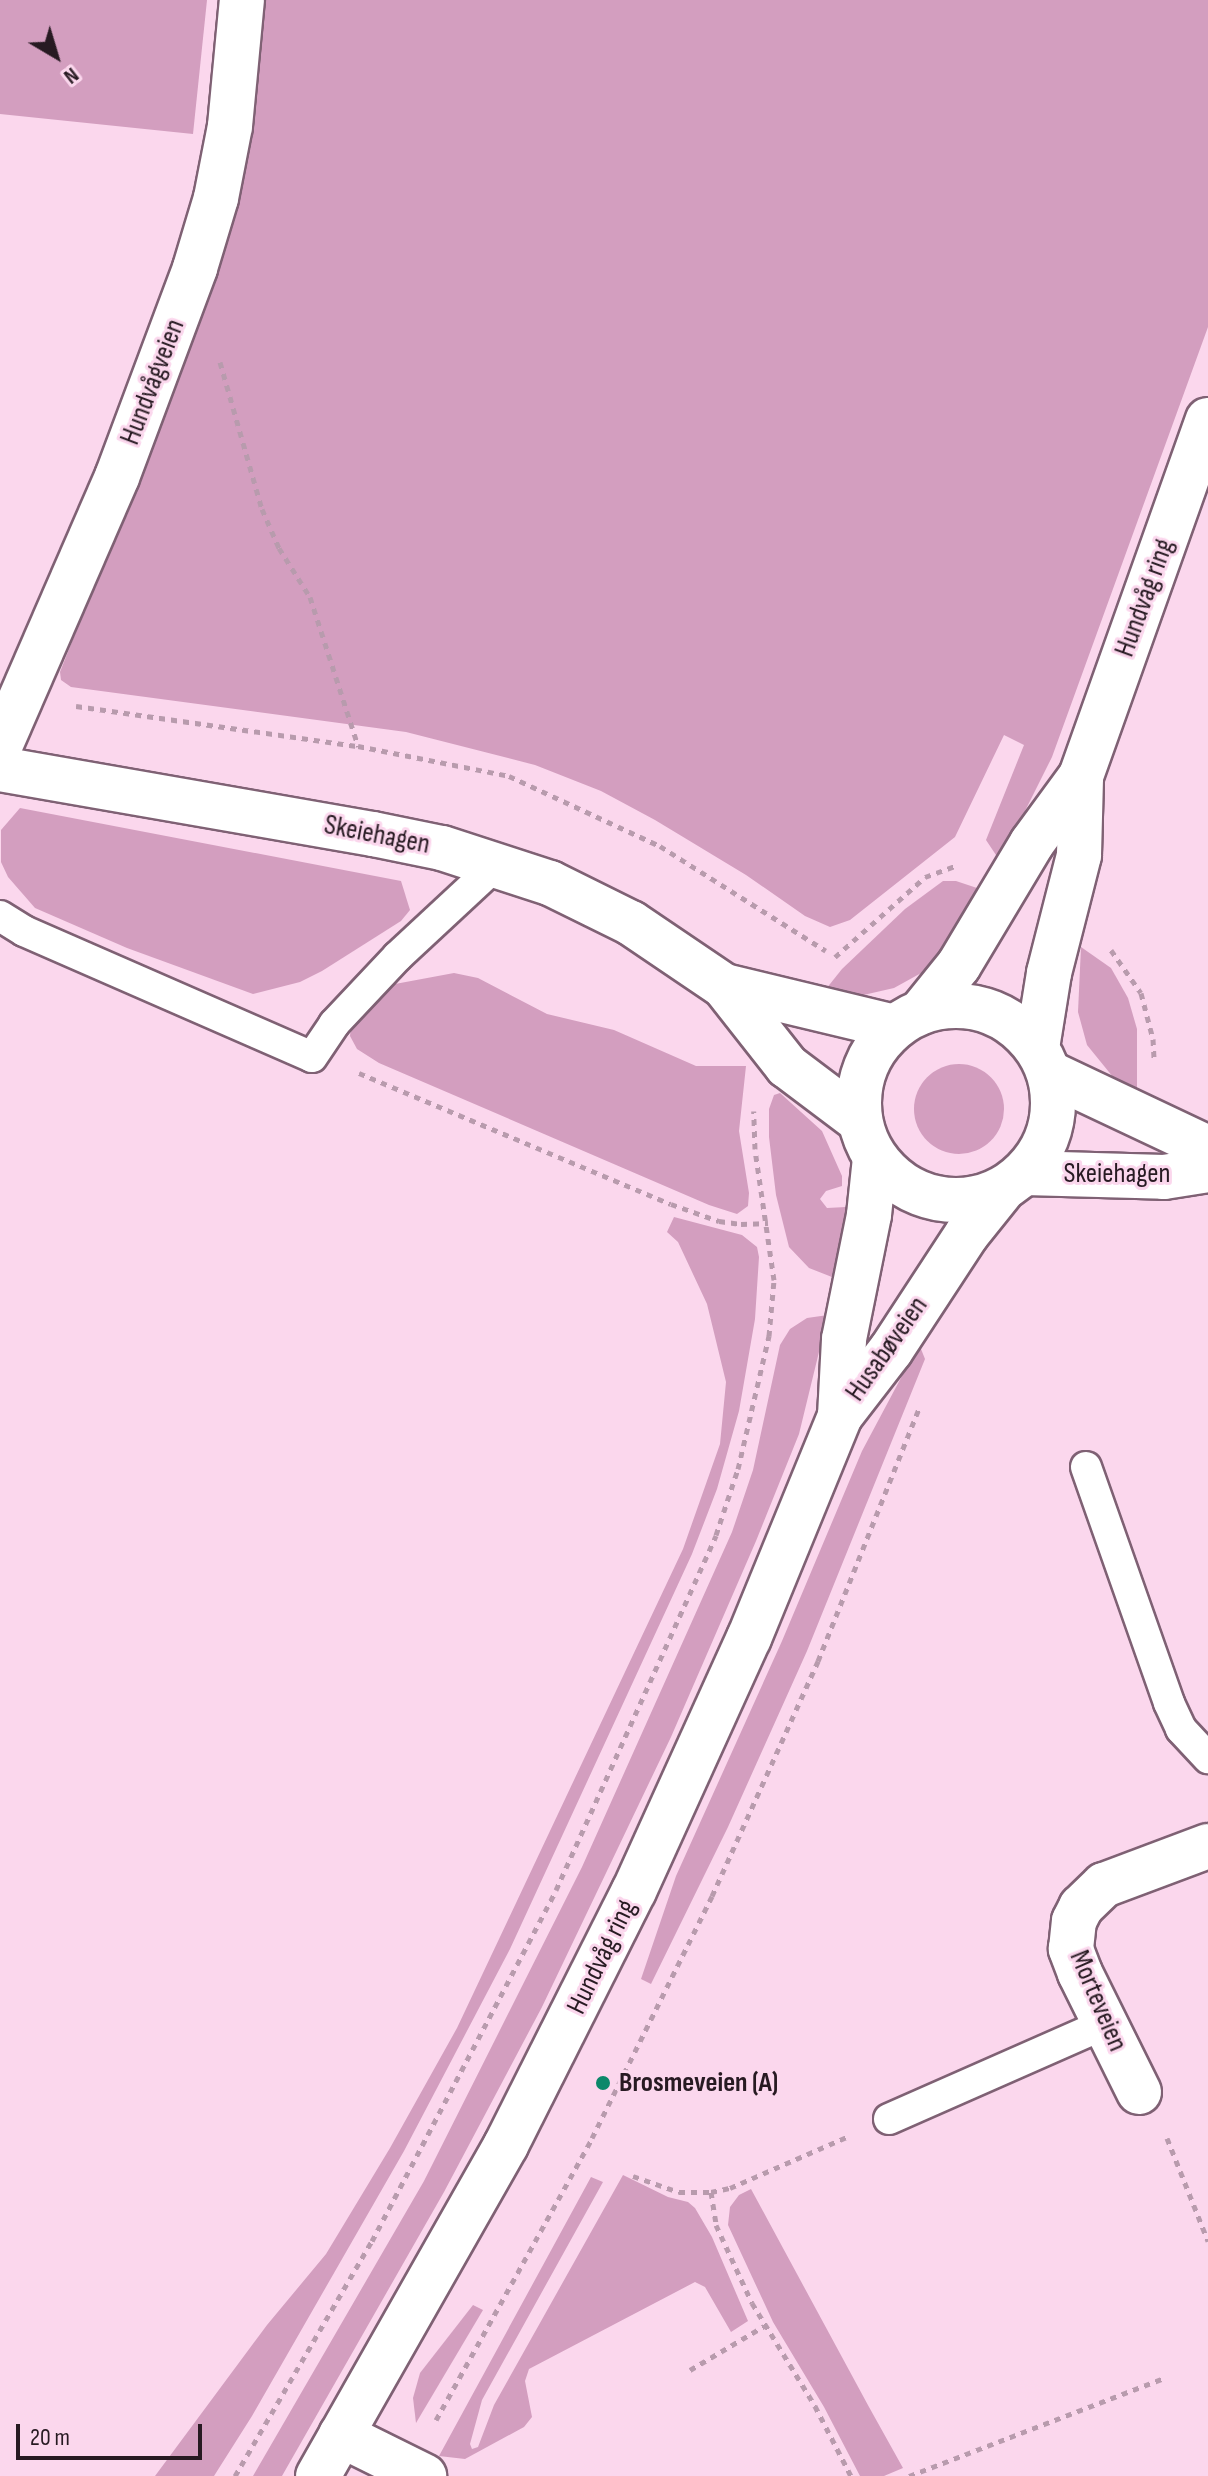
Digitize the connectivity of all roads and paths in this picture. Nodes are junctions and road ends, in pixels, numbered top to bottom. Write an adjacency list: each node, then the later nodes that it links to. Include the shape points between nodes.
1 (242, 0): 4 (main road, Hundvågveien, via 230,126 195,268 117,477)
2 (216, 349): 5 (path, via 262,509 310,597)
3 (1208, 420): 7 (main road, Hundvåg ring)
4 (0, 746)
5 (358, 746)
6 (0, 769): 8 (main road, Skeiehagen, via 373,834)
7 (1081, 776): 14 (main road, Hundvåg ring, via 1032,843 959,965); 16 (main road, Hundvåg ring, via 1079,855 1049,973)
8 (495, 866): 13 (main road, Skeiehagen, via 594,903); 15 (lane, via 398,956 334,1024)
9 (962, 867): 12 (path, via 942,868 925,877)
10 (0, 916): 15 (lane)
11 (1108, 946): 17 (path, via 1141,993)
12 (828, 965)
13 (724, 986): 14 (main road, Skeiehagen); 19 (main road, Skeiehagen, via 787,1066)
14 (908, 1019): 16 (main road, via 946,1006 973,1007 1020,1029); 19 (main road, via 880,1042 861,1079)
15 (312, 1057): 23 (path, via 395,1085 671,1204 719,1221)
16 (1043, 1060): 20 (main road, Skeiehagen); 22 (main road, via 1054,1099 1052,1126 1041,1151)
17 (1154, 1066)
18 (755, 1102): 23 (path, via 755,1149)
19 (868, 1139): 22 (main road, via 890,1176 933,1198 981,1198); 25 (main road, Husabøveien, via 869,1215 844,1339)
20 (1208, 1148)
21 (1208, 1170): 22 (main road, Skeiehagen, via 1164,1177)
22 (1014, 1181): 25 (main road, Husabøveien, via 967,1234 891,1350)
23 (768, 1223): 42 (path, via 774,1280 759,1388 738,1469 692,1594 556,1890 440,2114)
24 (923, 1398): 32 (path, via 818,1661 712,1896)
25 (840, 1416): 40 (main road, Hundvåg ring, via 755,1624 634,1891 506,2145)
26 (1086, 1467): 27 (lane, via 1169,1703 1181,1729)
27 (1208, 1758)
28 (1208, 1846): 29 (main road, Morteveien, via 1104,1885 1081,1907 1071,1949)
29 (1104, 2024): 30 (main road, Morteveien); 31 (lane)
30 (1139, 2092): 36 (path, via 1173,2150)
31 (889, 2119): 35 (path)
32 (592, 2138): 33 (path); 41 (path)
33 (599, 2141)
34 (633, 2176): 35 (path, via 679,2192)
35 (711, 2192): 37 (path, via 716,2225)
36 (1208, 2241)
37 (764, 2326): 38 (path); 44 (path)
38 (690, 2370)
39 (1164, 2378): 45 (path)
40 (341, 2435): 41 (main road); 43 (main road, Hundvåg ring)
41 (416, 2472)
42 (235, 2476)
43 (318, 2476)
44 (851, 2476)
45 (909, 2476)

